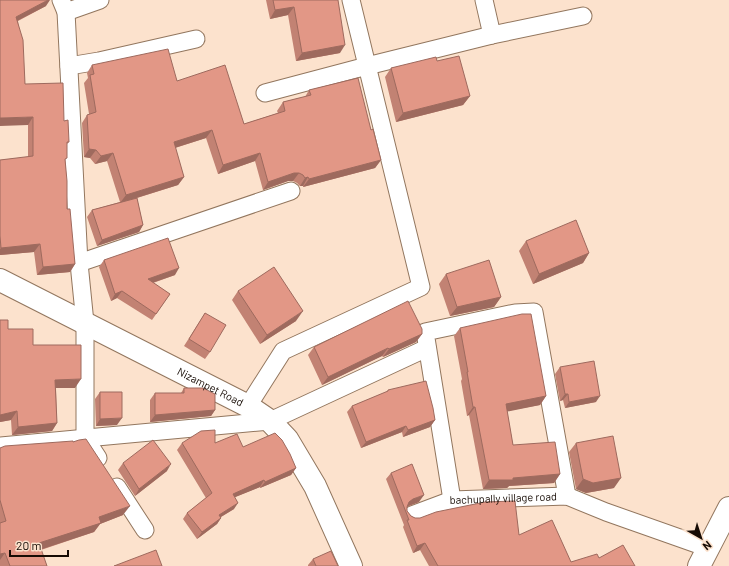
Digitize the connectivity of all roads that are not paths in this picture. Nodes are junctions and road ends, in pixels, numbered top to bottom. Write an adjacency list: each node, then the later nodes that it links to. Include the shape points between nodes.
1 (100, 0): 4 (street)
2 (351, 0): 9 (street)
3 (484, 0): 6 (street)
4 (64, 6): 8 (street)
5 (583, 16): 6 (street)
6 (492, 35): 9 (street)
7 (196, 39): 8 (street)
8 (69, 66): 12 (street)
9 (367, 66): 10 (street); 16 (street, via 421,287 283,351)
10 (265, 93)
11 (291, 191): 12 (street)
12 (79, 263): 14 (street)
13 (0, 280): 14 (main road, Nizampet Road)
14 (84, 323): 16 (main road, Nizampet Road); 18 (street)
15 (427, 348): 17 (street); 20 (street, via 425,332 514,313 534,312); 21 (street)
16 (248, 406): 17 (main road, Nizampet Road)
17 (270, 421): 18 (street); 26 (main road, Nizampet Road, via 287,439 315,486)
18 (85, 438): 19 (street); 24 (street)
19 (0, 446)
20 (568, 496): 21 (street, bachupally village road); 25 (street, bachupally village road)
21 (452, 500): 23 (street, bachupally village road)
22 (729, 508): 25 (main road)
23 (412, 515)
24 (145, 530)
25 (703, 557)
26 (351, 566)

